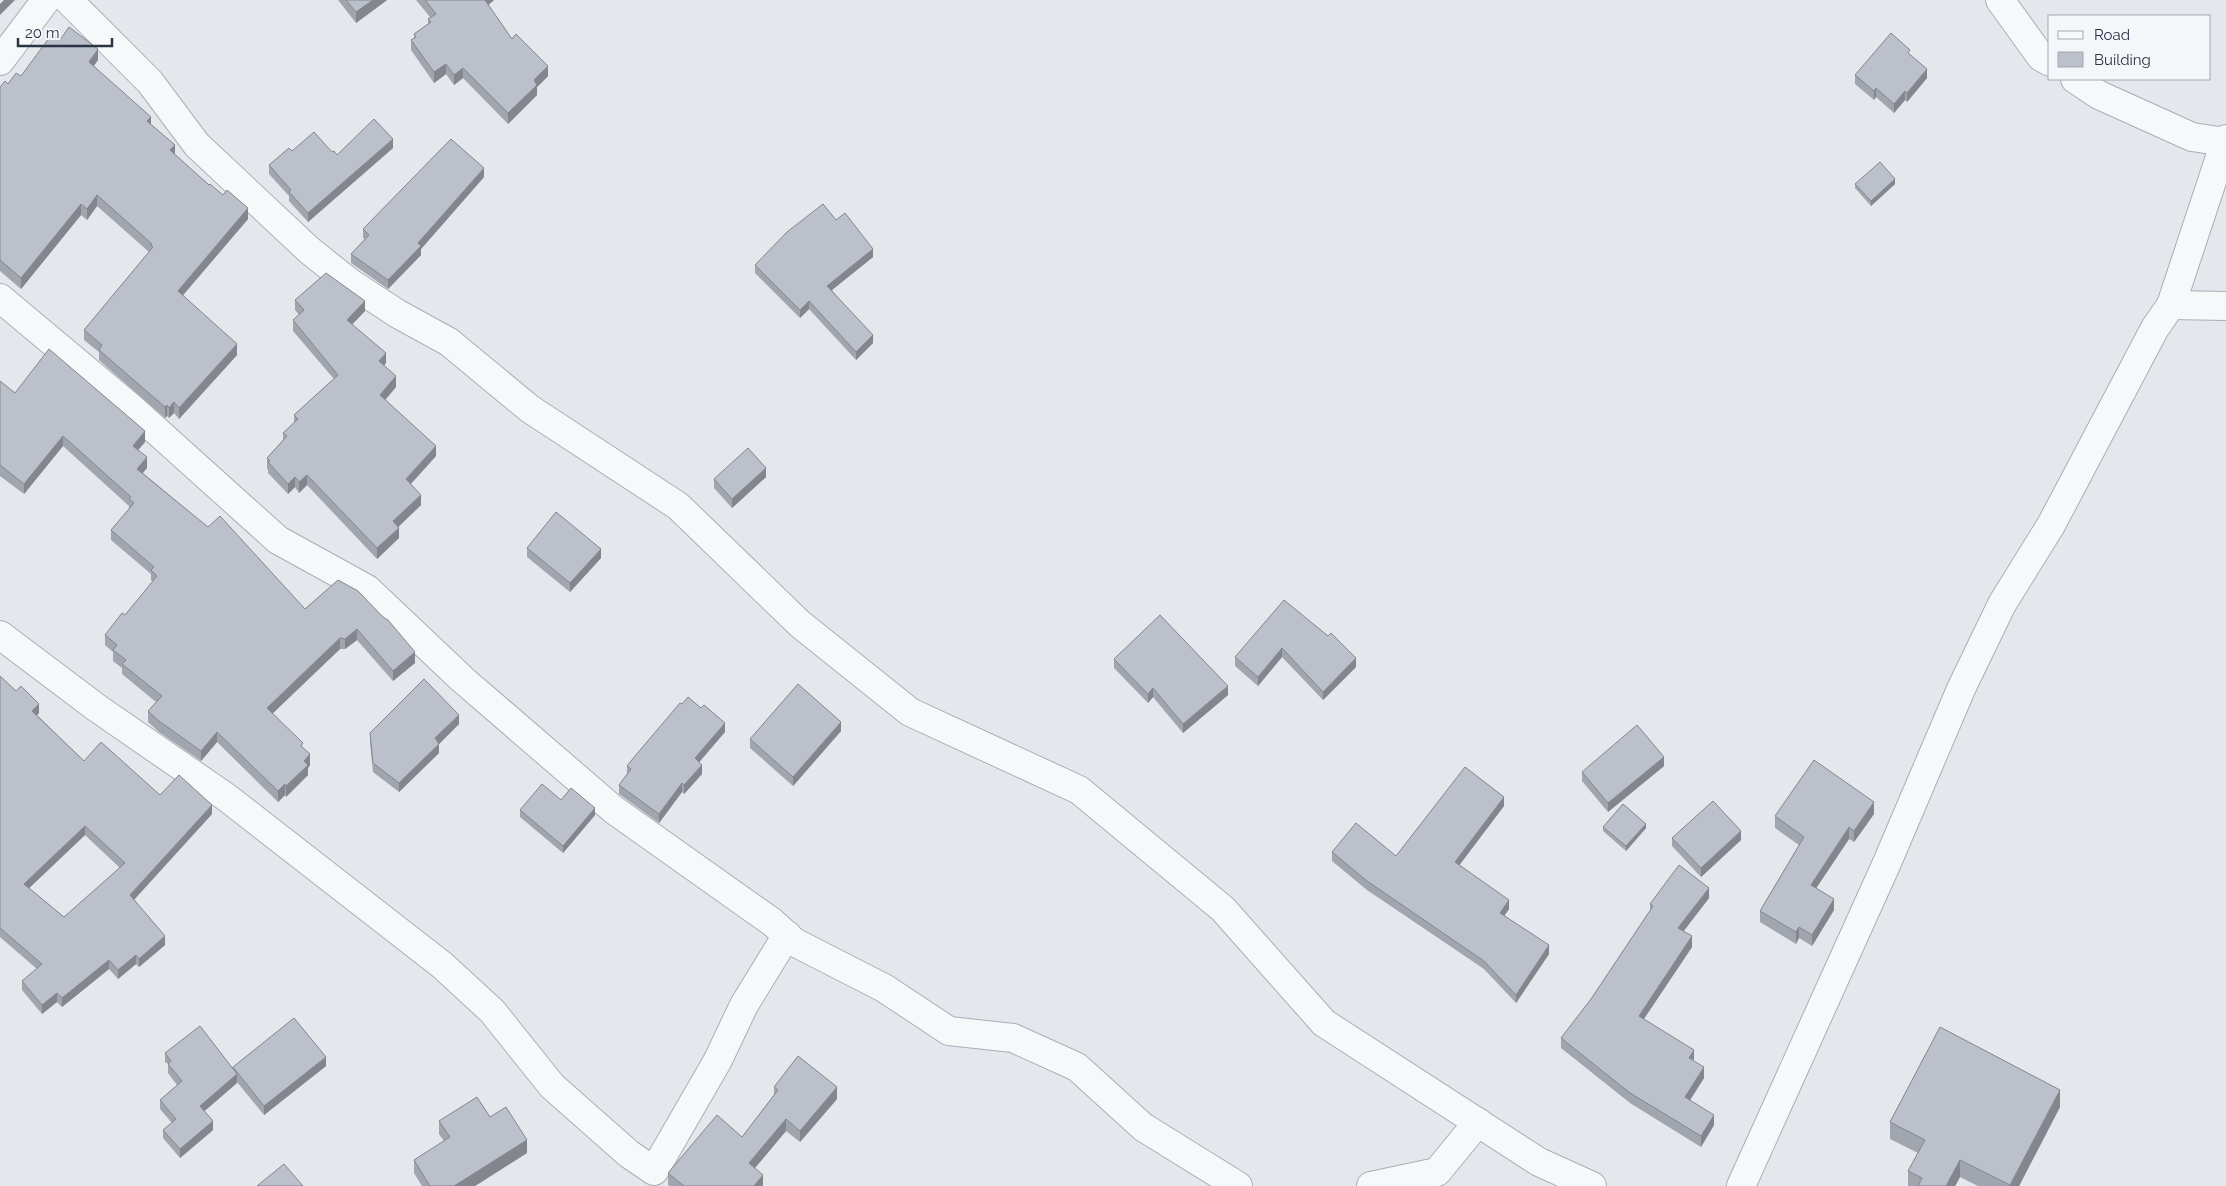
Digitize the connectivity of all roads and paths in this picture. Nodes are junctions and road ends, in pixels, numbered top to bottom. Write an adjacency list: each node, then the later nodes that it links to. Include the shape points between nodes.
1 (46, 0): 4 (street)
2 (68, 0): 13 (street, via 150,82 197,145 309,250 349,282 449,342 530,410 678,506 800,624 910,712 1079,790 1223,909 1324,1023)
3 (2000, 0): 5 (street, via 2041,57)
4 (0, 61)
5 (2048, 61)
6 (2076, 80): 7 (street, via 2099,95 2192,137)
7 (2225, 141): 9 (street)
8 (0, 298): 12 (street, via 129,406 278,540 368,589 462,679 614,810)
9 (2171, 305): 10 (street); 17 (street, via 2051,525 2002,604 1961,689 1886,865)
10 (2226, 306)
11 (0, 635): 12 (street, via 97,708 226,797 442,965 492,1012 552,1086 629,1154 654,1171)
12 (786, 935): 14 (street, via 884,988 949,1031 1014,1038 1077,1067 1143,1126)
13 (1478, 1122): 15 (street, via 1437,1172); 16 (street, via 1539,1162)
14 (1238, 1186)
15 (1371, 1186)
16 (1592, 1186)
17 (1741, 1186)

